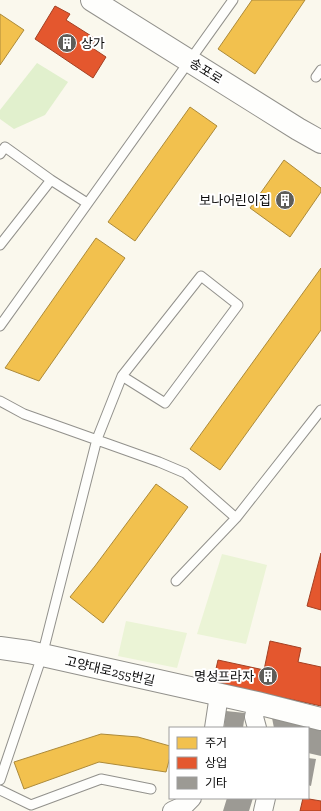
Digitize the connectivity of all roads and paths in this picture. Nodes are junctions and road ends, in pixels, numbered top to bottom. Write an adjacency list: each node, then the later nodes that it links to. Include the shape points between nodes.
1 (92, 0): 3 (street, 송포로)
2 (233, 0): 3 (lane)
3 (189, 60): 4 (street, 송포로); 7 (lane)
4 (321, 142)
5 (0, 154): 6 (lane, via 5,147)
6 (51, 180): 7 (lane); 8 (lane)
7 (87, 203): 9 (lane)
8 (0, 245)
9 (0, 326)
10 (122, 376): 10 (lane, via 201,276 238,305 165,403); 13 (lane)
11 (0, 401): 13 (lane, via 24,414)
12 (321, 410): 14 (lane)
13 (97, 439): 14 (lane, via 185,473); 17 (lane)
14 (236, 518): 15 (lane)
15 (176, 581)
16 (0, 648): 17 (street, 고양대로255번길)
17 (42, 656): 18 (street, 고양대로255번길); 23 (lane)
18 (219, 695): 19 (street, 고양대로255번길); 21 (street)
19 (257, 703): 20 (street, 고양대로255번길); 22 (street, via 254,717)
20 (321, 719)
21 (214, 727)
22 (258, 727)
23 (0, 780)
24 (151, 789): 25 (lane, via 100,779 32,805)
25 (0, 790)
26 (191, 799): 28 (street)
27 (266, 799): 29 (street)
28 (172, 811)
29 (262, 811)

